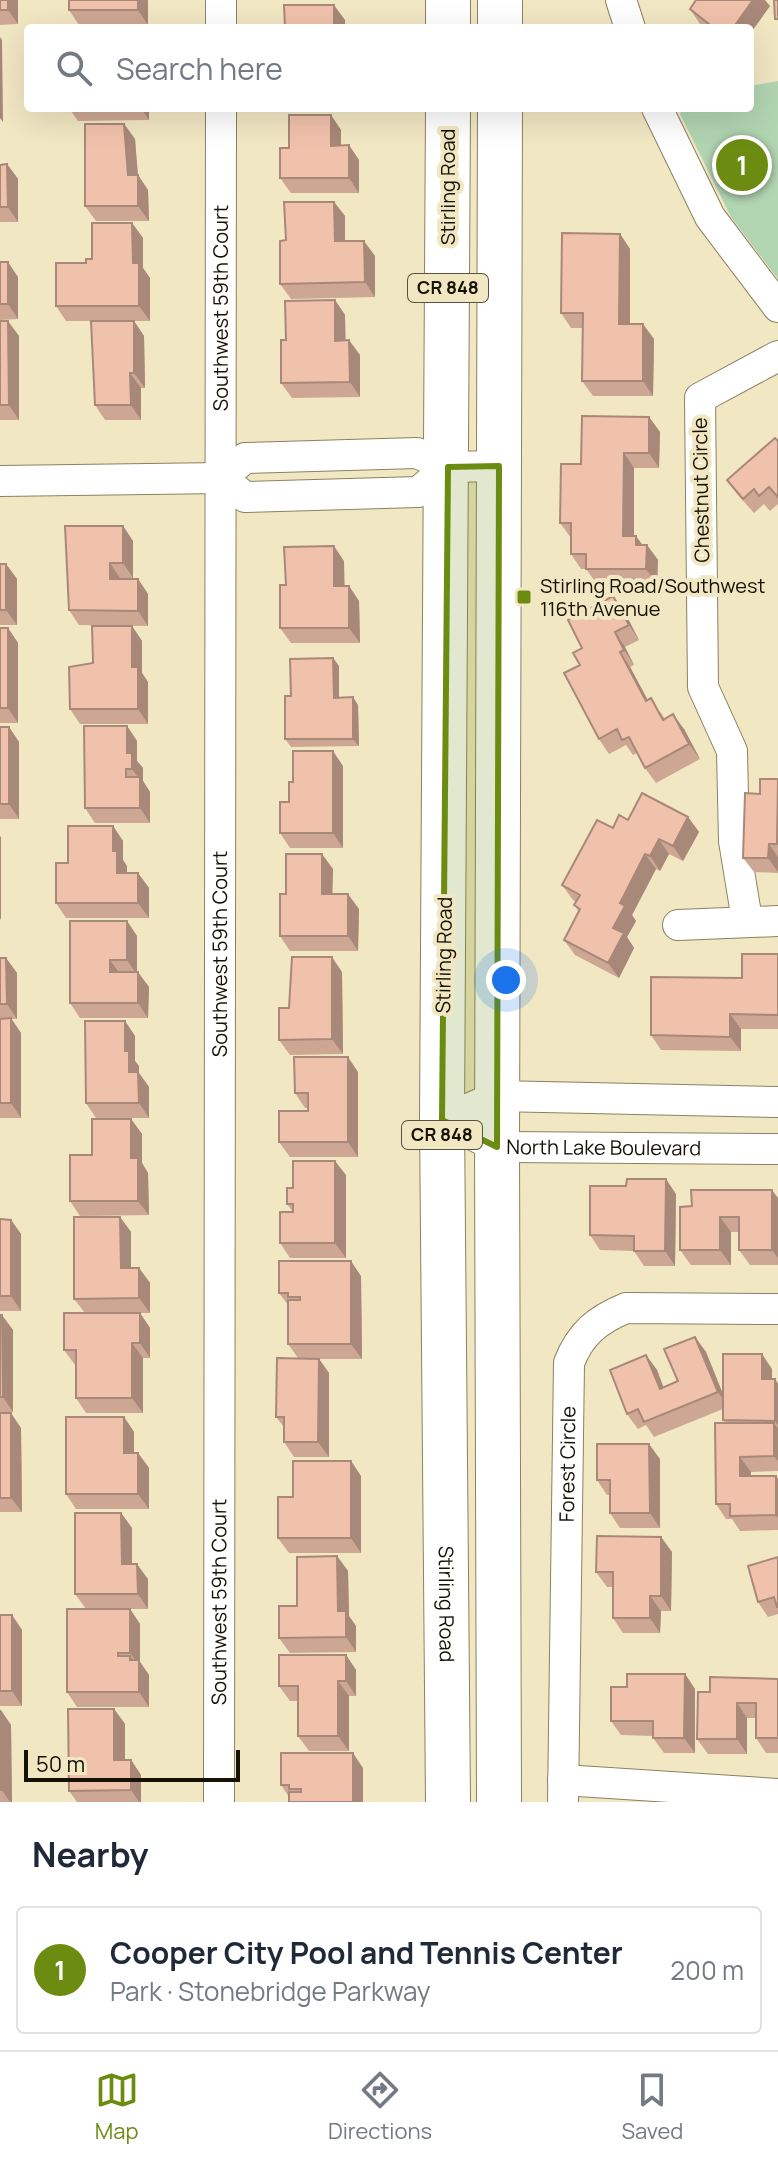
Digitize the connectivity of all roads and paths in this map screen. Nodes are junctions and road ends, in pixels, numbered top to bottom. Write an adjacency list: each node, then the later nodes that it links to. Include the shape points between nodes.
1 (221, 0): 5 (street)
2 (448, 0): 6 (main road)
3 (500, 0): 7 (main road)
4 (621, 0): 8 (street)
5 (221, 24)
6 (448, 24)
7 (500, 24)
8 (629, 24)
9 (221, 112): 17 (street, Southwest 59th Court)
10 (448, 112): 16 (main road, Stirling Road / CR 848)
11 (500, 112): 15 (main road, CR 848)
12 (659, 112): 13 (street, via 710,217)
13 (778, 307)
14 (778, 356): 19 (street, Chestnut Circle, via 700,398 703,687 732,751 734,841)
15 (499, 466): 16 (street); 22 (main road, CR 848)
16 (448, 467): 17 (street, via 418,492 245,497); 24 (main road, Stirling Road / CR 848)
17 (222, 478): 18 (street); 30 (street, Southwest 59th Court)
18 (0, 481)
19 (747, 920): 20 (street); 21 (street)
20 (778, 921)
21 (678, 925)
22 (498, 1096): 23 (street); 24 (street); 25 (main road, CR 848)
23 (778, 1102)
24 (442, 1120): 25 (street, North Lake Boulevard); 31 (main road, Stirling Road / CR 848)
25 (497, 1147): 26 (street, North Lake Boulevard); 32 (main road, CR 848)
26 (778, 1149)
27 (778, 1309): 28 (street, Forest Circle, via 626,1308 606,1316 578,1339 569,1363)
28 (563, 1791): 29 (street)
29 (778, 1794)
30 (219, 1802)
31 (448, 1802)
32 (499, 1802)

